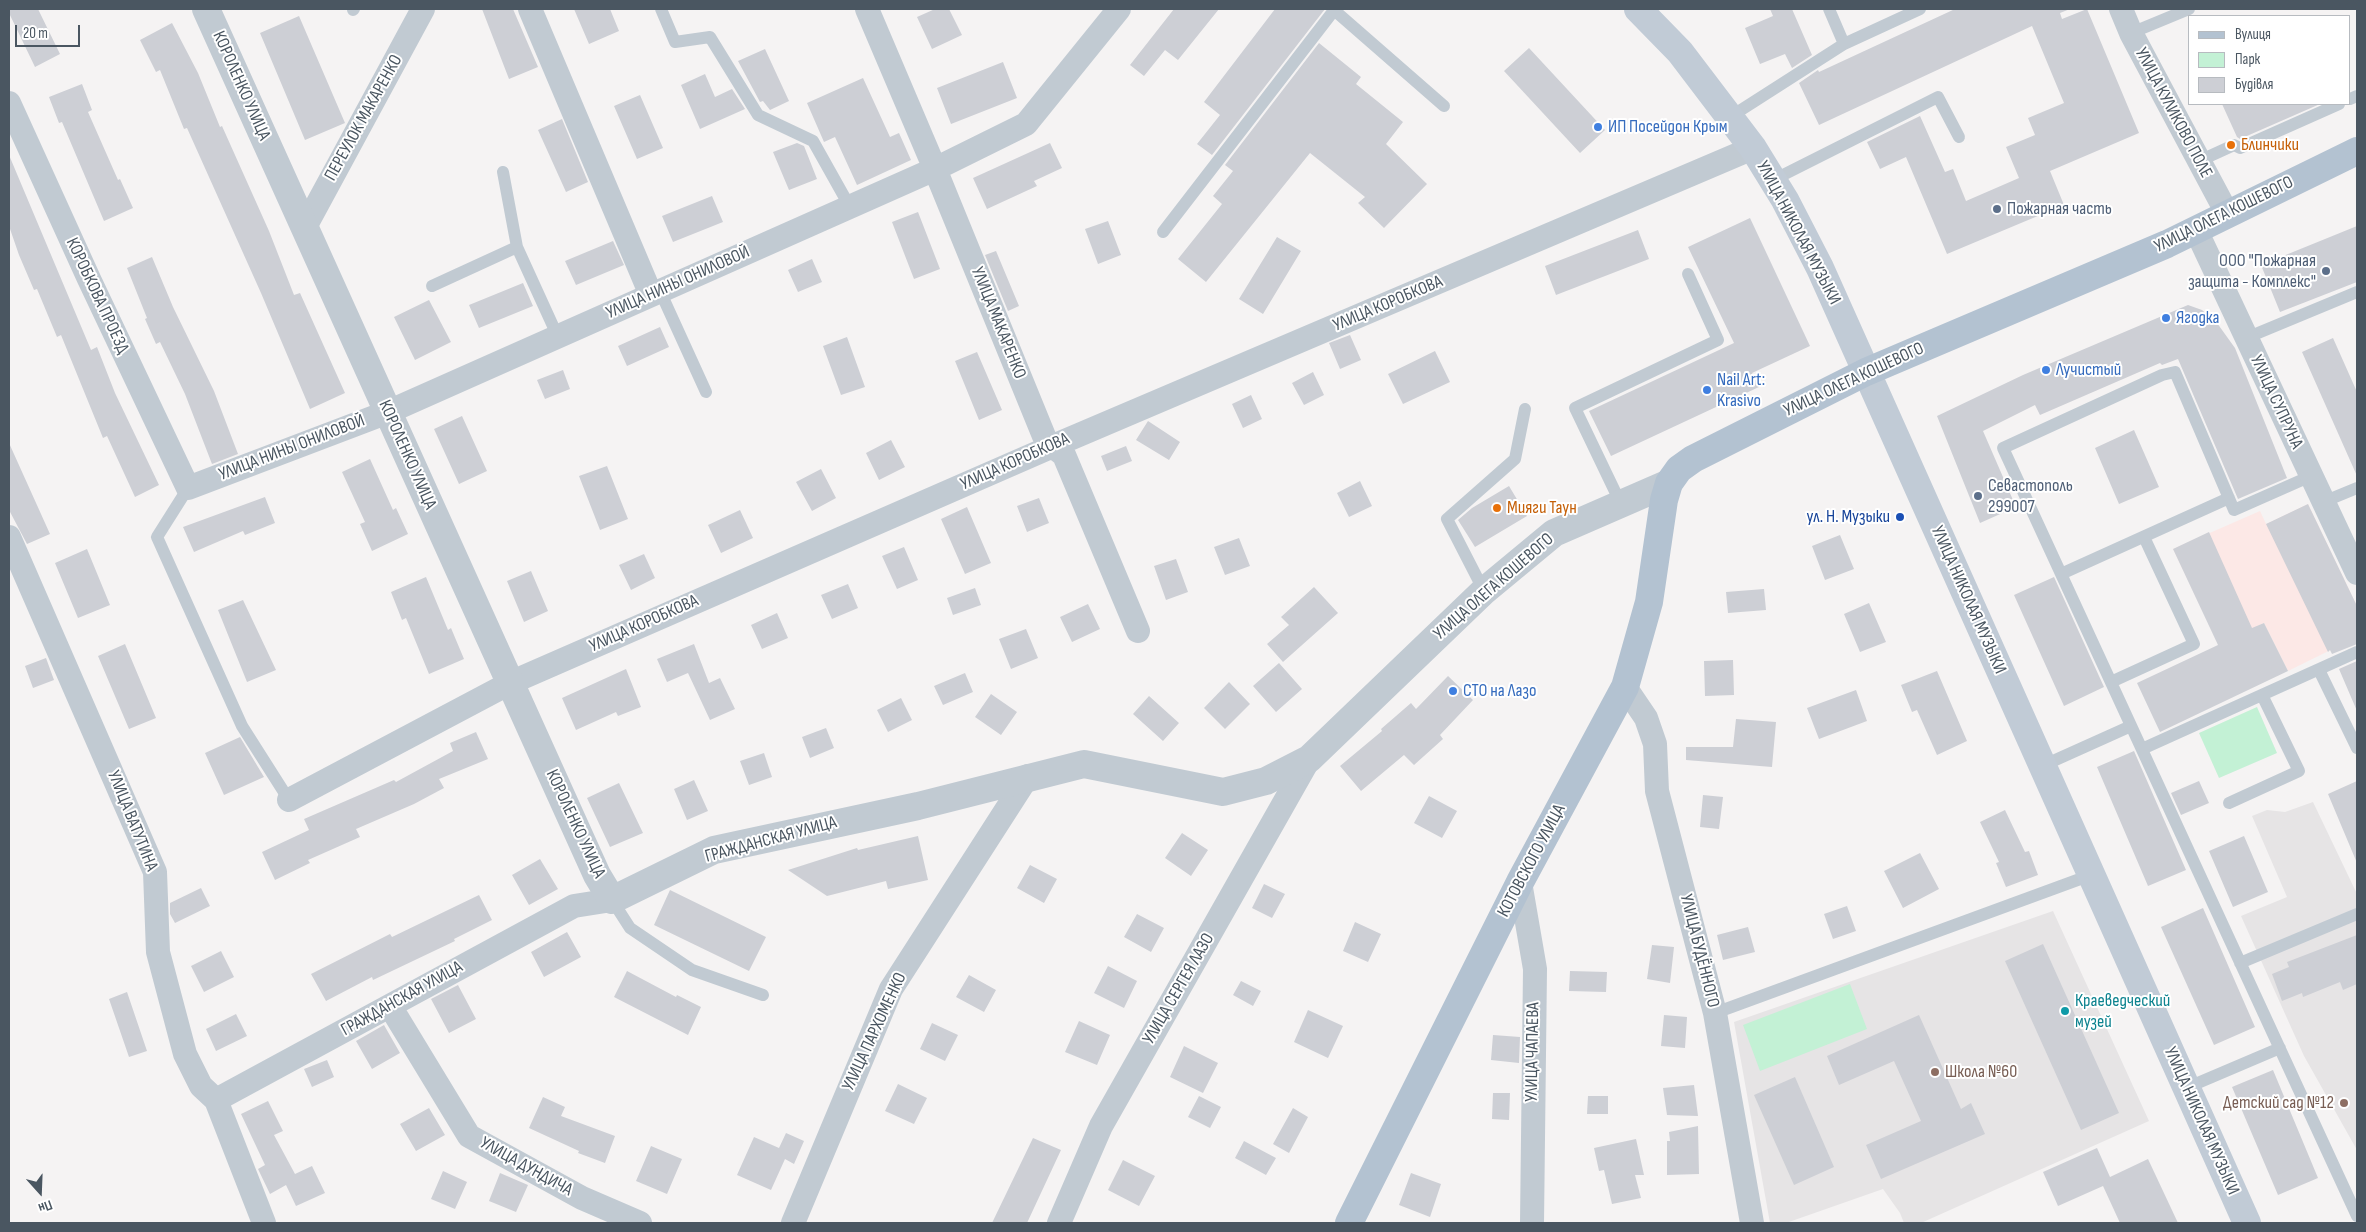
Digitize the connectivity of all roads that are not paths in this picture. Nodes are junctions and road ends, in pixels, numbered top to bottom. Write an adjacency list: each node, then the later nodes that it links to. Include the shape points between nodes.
1 (206, 9): 28 (street, КОРОЛЕНКО УЛИЦА)
2 (423, 9): 28 (street, ПЕРЕУЛОК МАКАРЕНКО)
3 (530, 9): 35 (street)
4 (661, 9): 26 (lane, via 676,42 710,37 758,115 812,141)
5 (867, 9): 23 (street, УЛИЦА МАКАРЕНКО)
6 (1119, 9): 23 (street, УЛИЦА НИНЫ ОНИЛОВОЙ, via 1026,124)
7 (1335, 9): 17 (lane); 30 (lane)
8 (1638, 9): 18 (main road, УЛИЦА НИКОЛАЯ МУЗЫКИ, via 1680,52)
9 (1829, 9): 14 (lane)
10 (1920, 9): 14 (lane)
11 (2121, 9): 13 (street, УЛИЦА КУЛИКОВО ПОЛЕ)
12 (2189, 9): 13 (lane)
13 (2132, 33): 22 (street, УЛИЦА КУЛИКОВО ПОЛЕ)
14 (1844, 44): 18 (lane)
15 (9, 103): 45 (street, КОРОБКОВА ПРОЕЗД)
16 (2337, 105): 22 (lane, via 2240,148 2234,145)
17 (1444, 106)
18 (1730, 117): 20 (main road, УЛИЦА НИКОЛАЯ МУЗЫКИ)
19 (1959, 136): 25 (lane, via 1938,97)
20 (1753, 148): 25 (main road, УЛИЦА НИКОЛАЯ МУЗЫКИ); 42 (street, УЛИЦА КОРОБКОВА)
21 (2357, 151): 27 (main road, УЛИЦА ОЛЕГА КОШЕВОГО)
22 (2199, 161): 27 (street, УЛИЦА КУЛИКОВО ПОЛЕ)
23 (935, 169): 26 (street, УЛИЦА НИНЫ ОНИЛОВОЙ); 42 (street, УЛИЦА МАКАРЕНКО, via 1046,441)
24 (503, 172): 31 (lane)
25 (1773, 180): 38 (main road, УЛИЦА НИКОЛАЯ МУЗЫКИ, via 1820,268)
26 (850, 207): 35 (street, УЛИЦА НИНЫ ОНИЛОВОЙ)
27 (2228, 215): 29 (main road, УЛИЦА ОЛЕГА КОШЕВОГО)
28 (305, 227): 41 (street, КОРОЛЕНКО УЛИЦА)
29 (2196, 230): 37 (street, УЛИЦА СУПРУНА); 38 (main road, УЛИЦА ОЛЕГА КОШЕВОГО)
30 (1163, 232)
31 (517, 247): 33 (lane); 36 (lane)
32 (1688, 274): 49 (lane, via 1718,340 1575,408)
33 (432, 286)
34 (2357, 292): 37 (lane)
35 (656, 293): 36 (street, УЛИЦА НИНЫ ОНИЛОВОЙ); 39 (lane)
36 (558, 336): 41 (street, УЛИЦА НИНЫ ОНИЛОВОЙ)
37 (2246, 338): 43 (street, УЛИЦА СУПРУНА)
38 (1866, 372): 44 (main road, УЛИЦА ОЛЕГА КОШЕВОГО, via 1693,459); 66 (main road, УЛИЦА НИКОЛАЯ МУЗЫКИ)
39 (706, 392)
40 (1525, 409): 54 (lane, via 1515,459 1447,519)
41 (388, 412): 45 (street, УЛИЦА НИНЫ ОНИЛОВОЙ); 59 (street, КОРОЛЕНКО УЛИЦА)
42 (1053, 446): 55 (street, УЛИЦА МАКАРЕНКО, via 1064,455); 59 (street, УЛИЦА КОРОБКОВА)
43 (2311, 476): 47 (lane, via 2234,510); 48 (street, УЛИЦА СУПРУНА)
44 (1669, 483): 49 (street, УЛИЦА ОЛЕГА КОШЕВОГО); 60 (main road, КОТОВСКОГО УЛИЦА, via 1649,602)
45 (188, 488): 68 (lane, via 158,537 242,726)
46 (2357, 488): 48 (lane)
47 (2229, 498): 51 (lane); 53 (lane, via 2175,372 2162,375 2003,448)
48 (2324, 502): 52 (street, УЛИЦА СУПРУНА)
49 (1622, 504): 54 (street, УЛИЦА ОЛЕГА КОШЕВОГО, via 1554,533)
50 (9, 537): 80 (street, УЛИЦА ВАТУТИНА, via 155,872 158,952 186,1054 201,1086)
51 (2144, 537): 53 (lane); 58 (lane, via 2194,644)
52 (2357, 573)
53 (2062, 574): 58 (lane)
54 (1484, 591): 65 (street, УЛИЦА ОЛЕГА КОШЕВОГО)
55 (1138, 631)
56 (2357, 652): 57 (lane)
57 (2319, 670): 61 (lane); 63 (lane)
58 (2111, 682): 62 (lane)
59 (510, 683): 68 (street, УЛИЦА КОРОБКОВА); 72 (street, КОРОЛЕНКО УЛИЦА, via 597,876)
60 (1625, 687): 71 (main road, КОТОВСКОГО УЛИЦА); 77 (street, УЛИЦА БУДЁННОГО, via 1646,718 1655,744 1657,791)
61 (2262, 695): 64 (lane); 69 (lane, via 2299,771)
62 (2131, 726): 64 (lane); 66 (lane)
63 (2357, 748)
64 (2142, 749): 74 (lane)
65 (1309, 760): 67 (street, ГРАЖДАНСКАЯ УЛИЦА, via 1266,781 1222,792 1084,764); 85 (street, УЛИЦА СЕРГЕЯ ЛАЗО, via 1101,1126)
66 (2042, 766): 70 (main road, УЛИЦА НИКОЛАЯ МУЗЫКИ)
67 (1028, 776): 72 (street, ГРАЖДАНСКАЯ УЛИЦА, via 918,806 714,850); 84 (street, УЛИЦА ПАРХОМЕНКО, via 891,989)
68 (289, 800)
69 (2229, 803)
70 (2091, 876): 77 (lane); 79 (main road, УЛИЦА НИКОЛАЯ МУЗЫКИ)
71 (1520, 882): 86 (main road, КОТОВСКОГО УЛИЦА); 87 (street, УЛИЦА ЧАПАЕВА, via 1535,969)
72 (612, 900): 75 (lane, via 630,928 692,970); 76 (street, ГРАЖДАНСКАЯ УЛИЦА, via 574,906)
73 (2357, 914): 74 (lane)
74 (2240, 963): 78 (lane)
75 (763, 995)
76 (390, 1006): 80 (street, ГРАЖДАНСКАЯ УЛИЦА); 83 (street, УЛИЦА ДУНДИЧА, via 469,1136 582,1198)
77 (1715, 1013): 88 (street, УЛИЦА БУДЁННОГО)
78 (2280, 1048): 79 (lane); 81 (lane)
79 (2186, 1088): 89 (main road, УЛИЦА НИКОЛАЯ МУЗЫКИ)
80 (216, 1100): 82 (street, УЛИЦА ВАТУТИНА)
81 (2357, 1216)
82 (264, 1223)
83 (640, 1223)
84 (793, 1223)
85 (1059, 1223)
86 (1349, 1223)
87 (1532, 1223)
88 (1752, 1223)
89 (2247, 1223)

